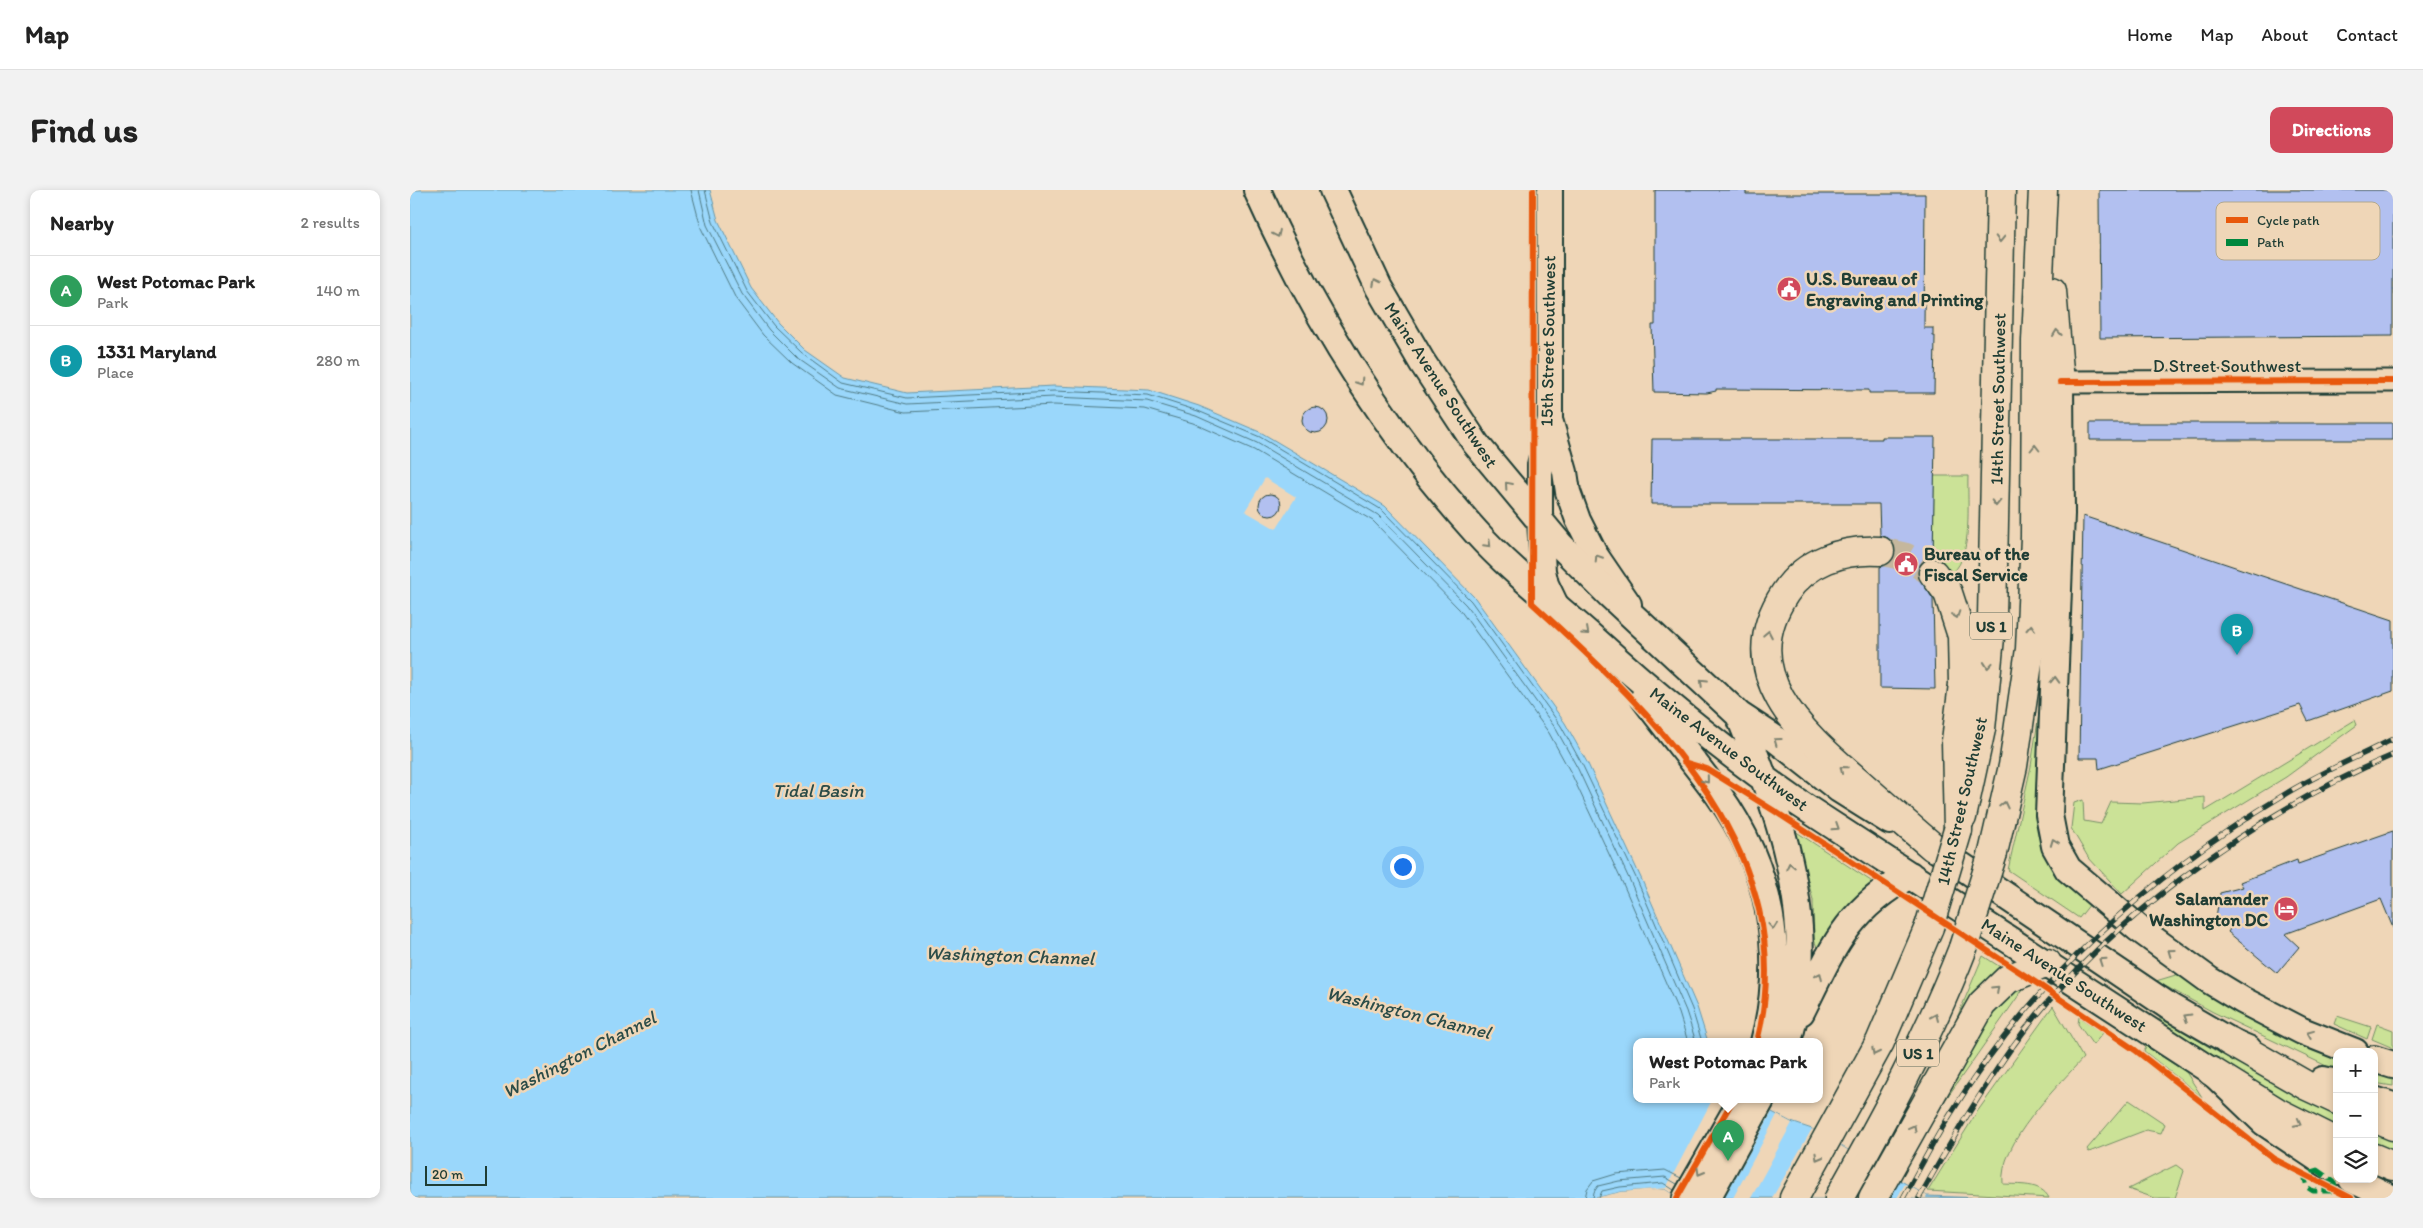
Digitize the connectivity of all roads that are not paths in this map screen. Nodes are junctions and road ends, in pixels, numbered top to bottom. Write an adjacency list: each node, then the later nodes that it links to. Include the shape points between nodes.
1 (1257, 190): 13 (main road, Maine Avenue Southwest, one-way to 13, via 1308,295 1384,417 1476,533)
2 (1333, 190): 10 (main road, Maine Avenue Southwest, one-way to 2, via 1476,444 1422,362 1379,288)
3 (1550, 190): 9 (main road, 15th Street Southwest)
4 (2001, 190): 18 (highway, 14th Street Southwest / US 1, one-way to 18, via 1992,617 1981,729)
5 (2043, 190): 6 (highway, 14th Street Southwest / US 1)
6 (2043, 218): 8 (highway, one-way to 6); 47 (highway, 14th Street Southwest / US 1, one-way to 6, bridge, via 1898,1094 1963,948 1993,853 2013,766 2030,650 2035,538 2036,341)
7 (2393, 380): 8 (street, D Street Southwest)
8 (2060, 382): 26 (main road, one-way to 8, via 2274,1017 2209,980 2084,884 2068,869 2055,846 2049,814 2061,514)
9 (1550, 419): 10 (main road, 15th Street Southwest, via 1540,465); 14 (main road, one-way to 9, via 1595,554 1578,520)
10 (1540, 522): 13 (main road, 15th Street Southwest, via 1542,570); 14 (main road, Maine Avenue Southwest, via 1610,595)
11 (1880, 551): 19 (highway, one-way to 11, via 1816,746 1785,708 1768,669 1766,644 1770,624 1792,584 1832,556 1854,551)
12 (1933, 573): 18 (highway, one-way to 18, via 1948,593 1962,636 1963,684 1956,741)
13 (1557, 607): 15 (main road, Maine Avenue Southwest, one-way to 15)
14 (1646, 627): 16 (main road, Maine Avenue Southwest, one-way to 14)
15 (1614, 657): 17 (main road, Maine Avenue Southwest, via 1666,704); 22 (main road, one-way to 22, via 1718,795 1754,859 1766,894 1774,943 1774,997)
16 (1739, 715): 17 (main road); 19 (main road, Maine Avenue Southwest, one-way to 16, via 1839,789 1777,740)
17 (1766, 781): 20 (main road, Maine Avenue Southwest, one-way to 20); 23 (main road, one-way to 17, via 1801,962 1798,901)
18 (1958, 830): 46 (highway, 14th Street Southwest / US 1, one-way to 46, bridge, via 1929,927 1894,1011 1841,1116)
19 (1933, 847): 25 (main road, Maine Avenue Southwest, one-way to 19, via 2142,988)
20 (1910, 875): 21 (main road, Maine Avenue Southwest); 24 (main road, one-way to 20, via 1846,926 1878,894)
21 (2046, 963): 29 (main road, Maine Avenue Southwest); 48 (highway, one-way to 21, via 1990,995 2008,979)
22 (1765, 1038)
23 (1789, 1038)
24 (1789, 1038)
25 (2230, 1041): 30 (highway, via 2307,1086)
26 (2347, 1048)
27 (2378, 1060): 28 (main road)
28 (2393, 1065)
29 (2211, 1071): 39 (highway, one-way to 39, via 2277,1112); 42 (main road, Maine Avenue Southwest, via 2264,1122)
30 (2333, 1087)
31 (2378, 1092): 32 (main road)
32 (2393, 1094)
33 (2378, 1101): 36 (main road)
34 (1753, 1103): 44 (main road, one-way to 44)
35 (1753, 1103): 45 (main road)
36 (2393, 1106)
37 (2378, 1120): 38 (highway)
38 (2393, 1126)
39 (2333, 1140)
40 (2378, 1160): 41 (highway)
41 (2393, 1166)
42 (2333, 1168)
43 (2360, 1183): 49 (main road)
44 (1686, 1198)
45 (1708, 1198)
46 (1794, 1198)
47 (1839, 1198)
48 (1874, 1198)
49 (2391, 1198)

